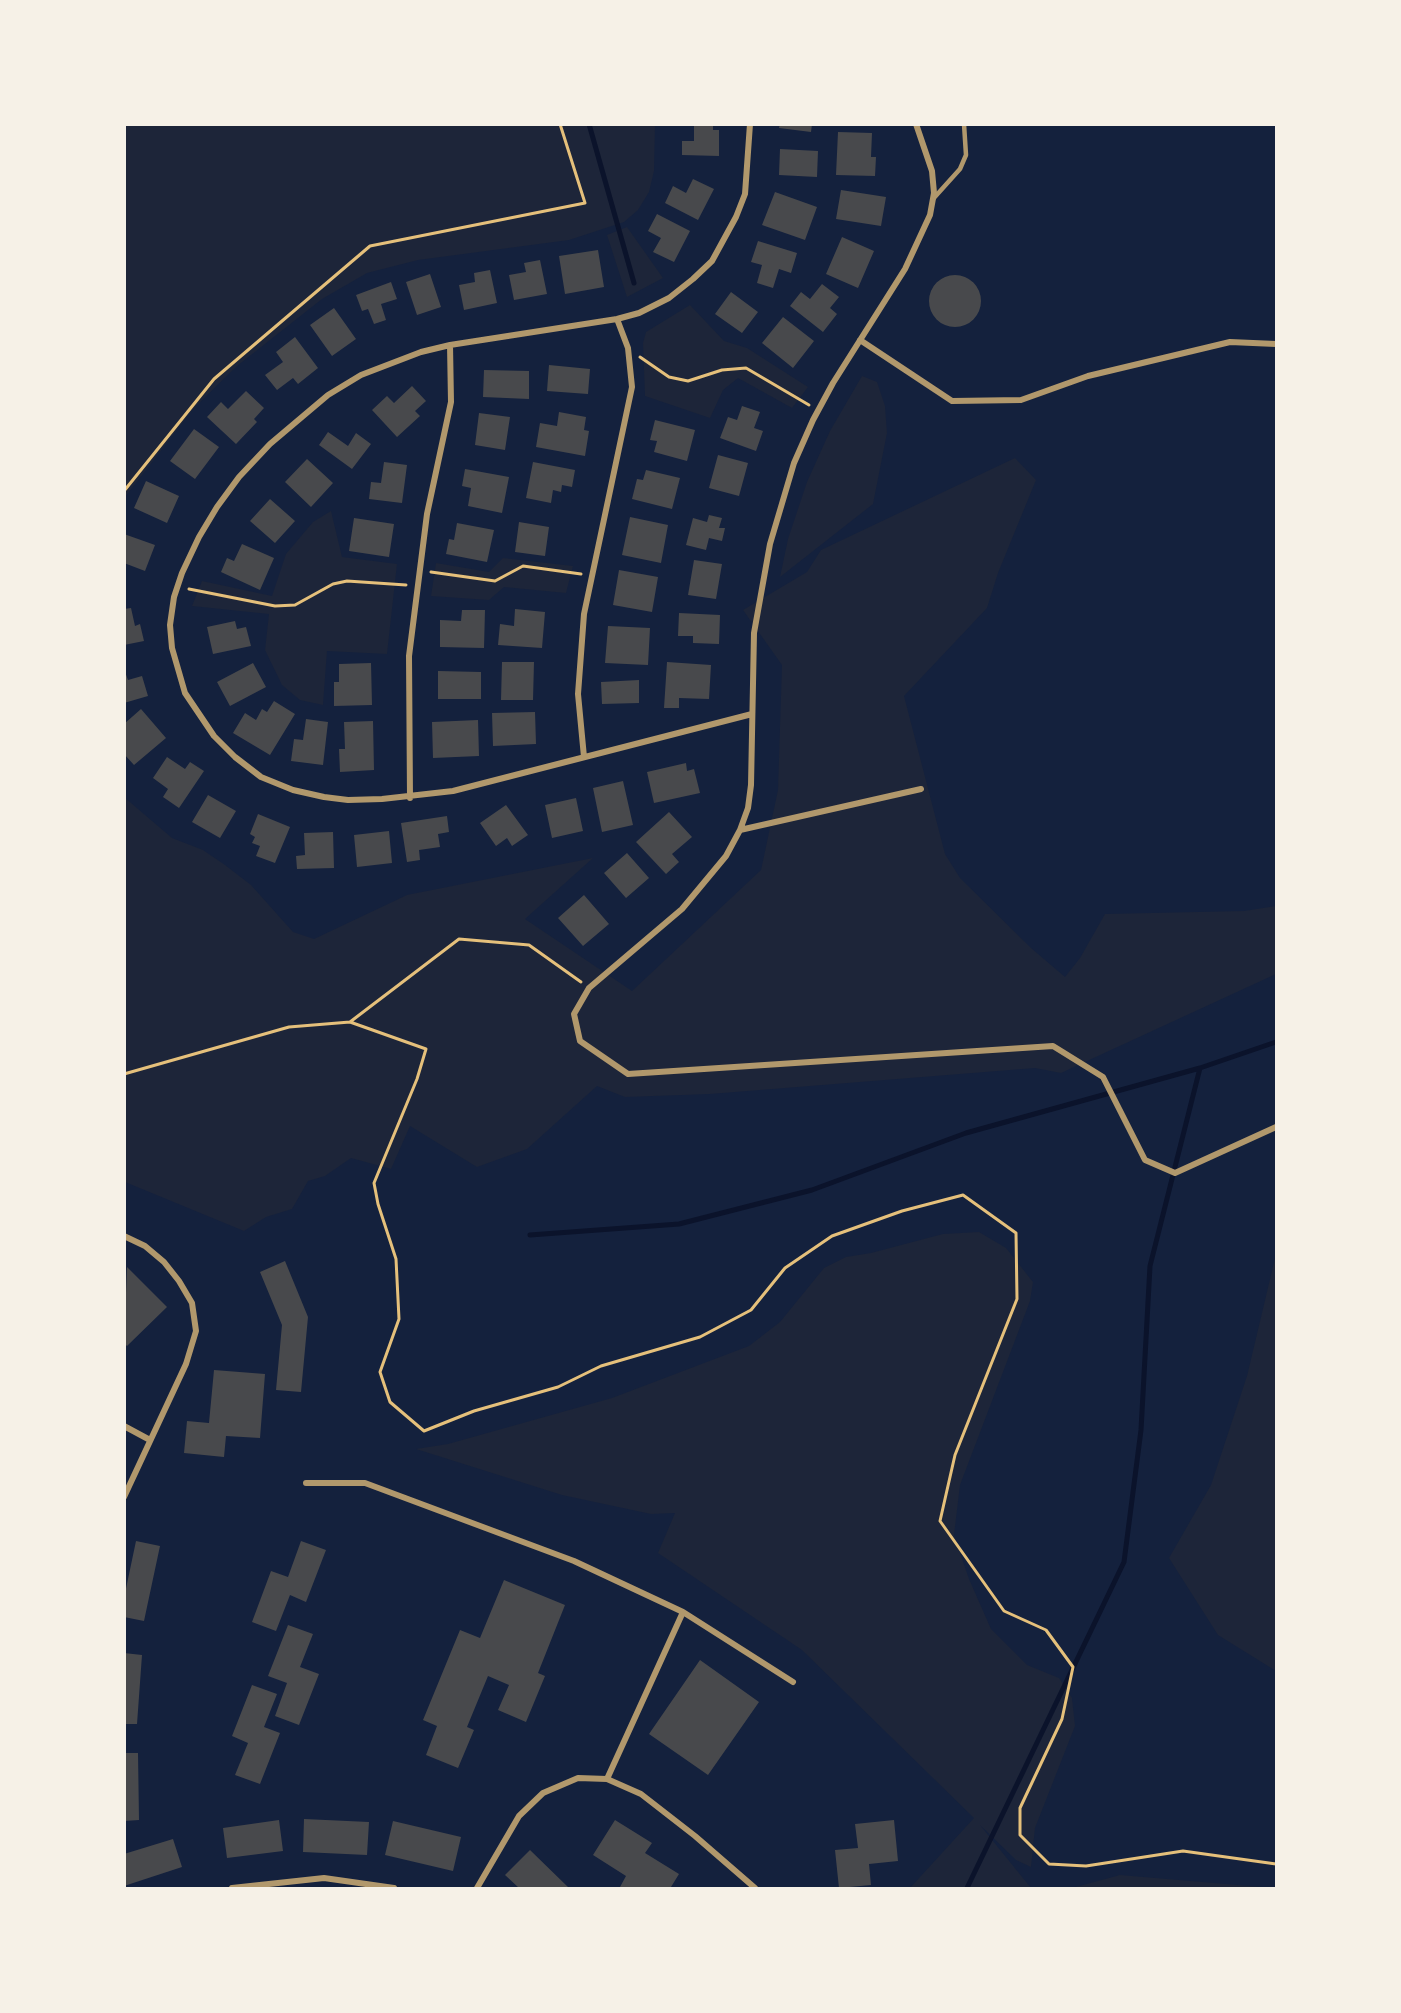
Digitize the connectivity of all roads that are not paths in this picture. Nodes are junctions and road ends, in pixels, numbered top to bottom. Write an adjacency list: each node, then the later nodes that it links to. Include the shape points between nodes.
1 (750, 124): 5 (street, via 745,194 717,254 669,298)
2 (916, 124): 4 (street, via 933,171)
3 (963, 124): 4 (lane, via 966,155 960,169)
4 (933, 199): 6 (street, via 920,240)
5 (617, 319): 8 (street); 10 (street, via 628,348 632,387 591,576 579,657)
6 (860, 340): 7 (street, via 952,401 1021,400 1088,376 1230,342); 9 (street, via 818,411 794,464 770,544 754,633)
7 (1276, 344)
8 (450, 345): 12 (street, via 451,402 418,570 409,656); 12 (street, via 361,375 328,395 270,444 239,477 199,537 177,587 170,625 172,648 185,693 199,716 235,757 261,777 293,790 348,800)
9 (752, 714): 10 (street); 13 (street, via 751,785)
10 (584, 757): 12 (street, via 453,791)
11 (921, 789): 13 (street)
12 (410, 798)
13 (740, 830): 14 (street, via 726,856 682,909 589,988 574,1014 580,1041 628,1074 1053,1046 1103,1077 1144,1160 1175,1173)
14 (1276, 1127)
15 (124, 1236): 17 (street, via 145,1246 164,1262 192,1303 196,1331 186,1364)
16 (124, 1426): 17 (street)
17 (150, 1440): 19 (street)
18 (306, 1483): 20 (street, via 365,1483 574,1561)
19 (124, 1497)
20 (683, 1612): 21 (street); 22 (street)
21 (793, 1682)
22 (607, 1779): 27 (street, via 578,1778 543,1793 519,1816); 28 (street, via 641,1794)
23 (295, 1880): 24 (street); 25 (street); 26 (street, via 324,1878)
24 (232, 1888)
25 (296, 1888)
26 (394, 1888)
27 (477, 1888)
28 (755, 1888)

